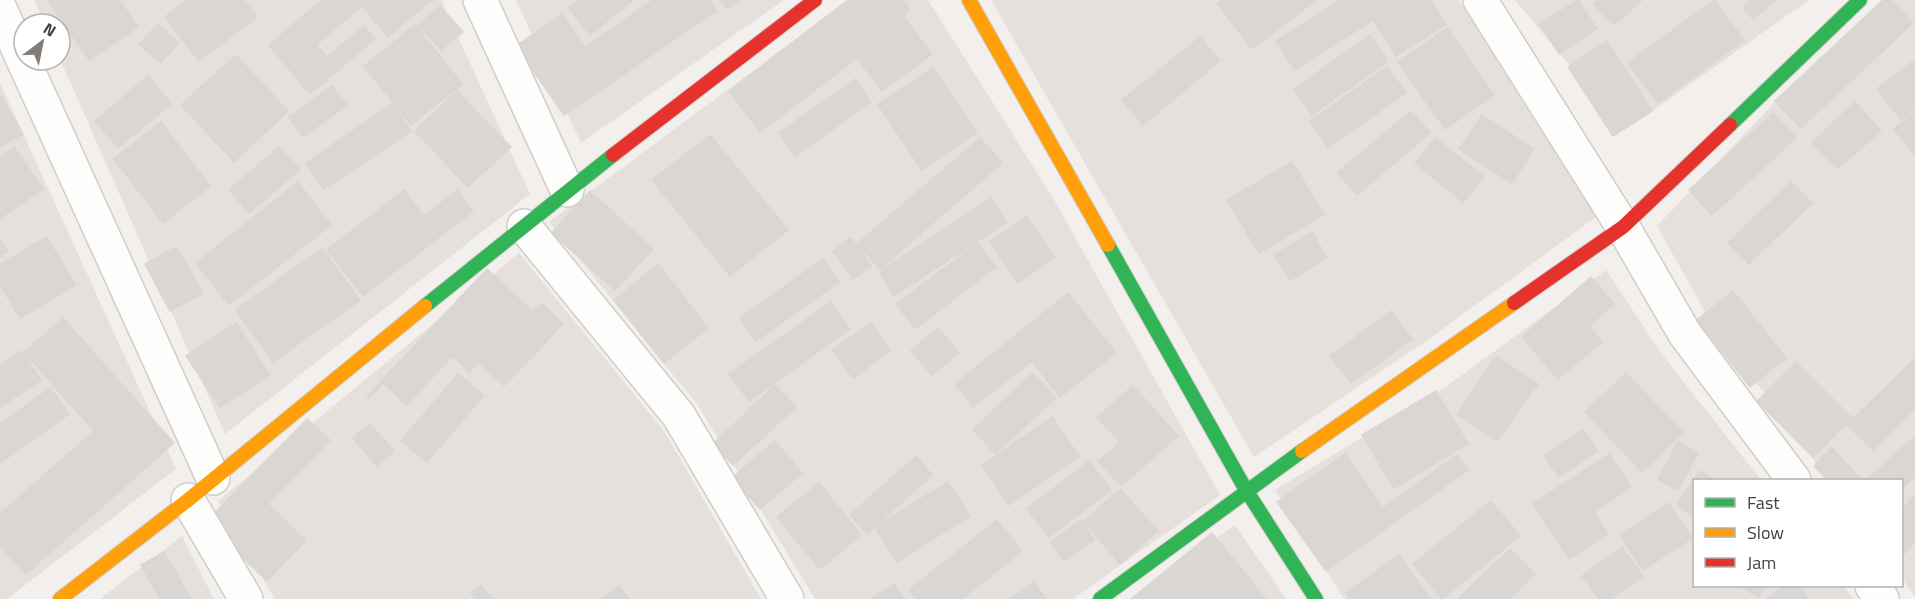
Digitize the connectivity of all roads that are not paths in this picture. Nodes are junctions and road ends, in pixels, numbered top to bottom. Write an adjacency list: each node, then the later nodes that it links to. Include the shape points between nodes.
1 (480, 0): 7 (street)
2 (815, 0): 7 (street)
3 (969, 0): 12 (street)
4 (1480, 0): 9 (street)
5 (1860, 0): 9 (street)
6 (0, 9): 10 (street)
7 (567, 190): 8 (street)
8 (524, 226): 10 (street); 16 (street, via 679,416)
9 (1623, 227): 11 (street, via 1685,334); 12 (street)
10 (213, 478): 13 (street)
11 (1793, 479)
12 (1246, 490): 17 (street); 18 (street)
13 (188, 500): 14 (street); 15 (street)
14 (60, 599)
15 (246, 599)
16 (787, 599)
17 (1100, 599)
18 (1316, 599)

